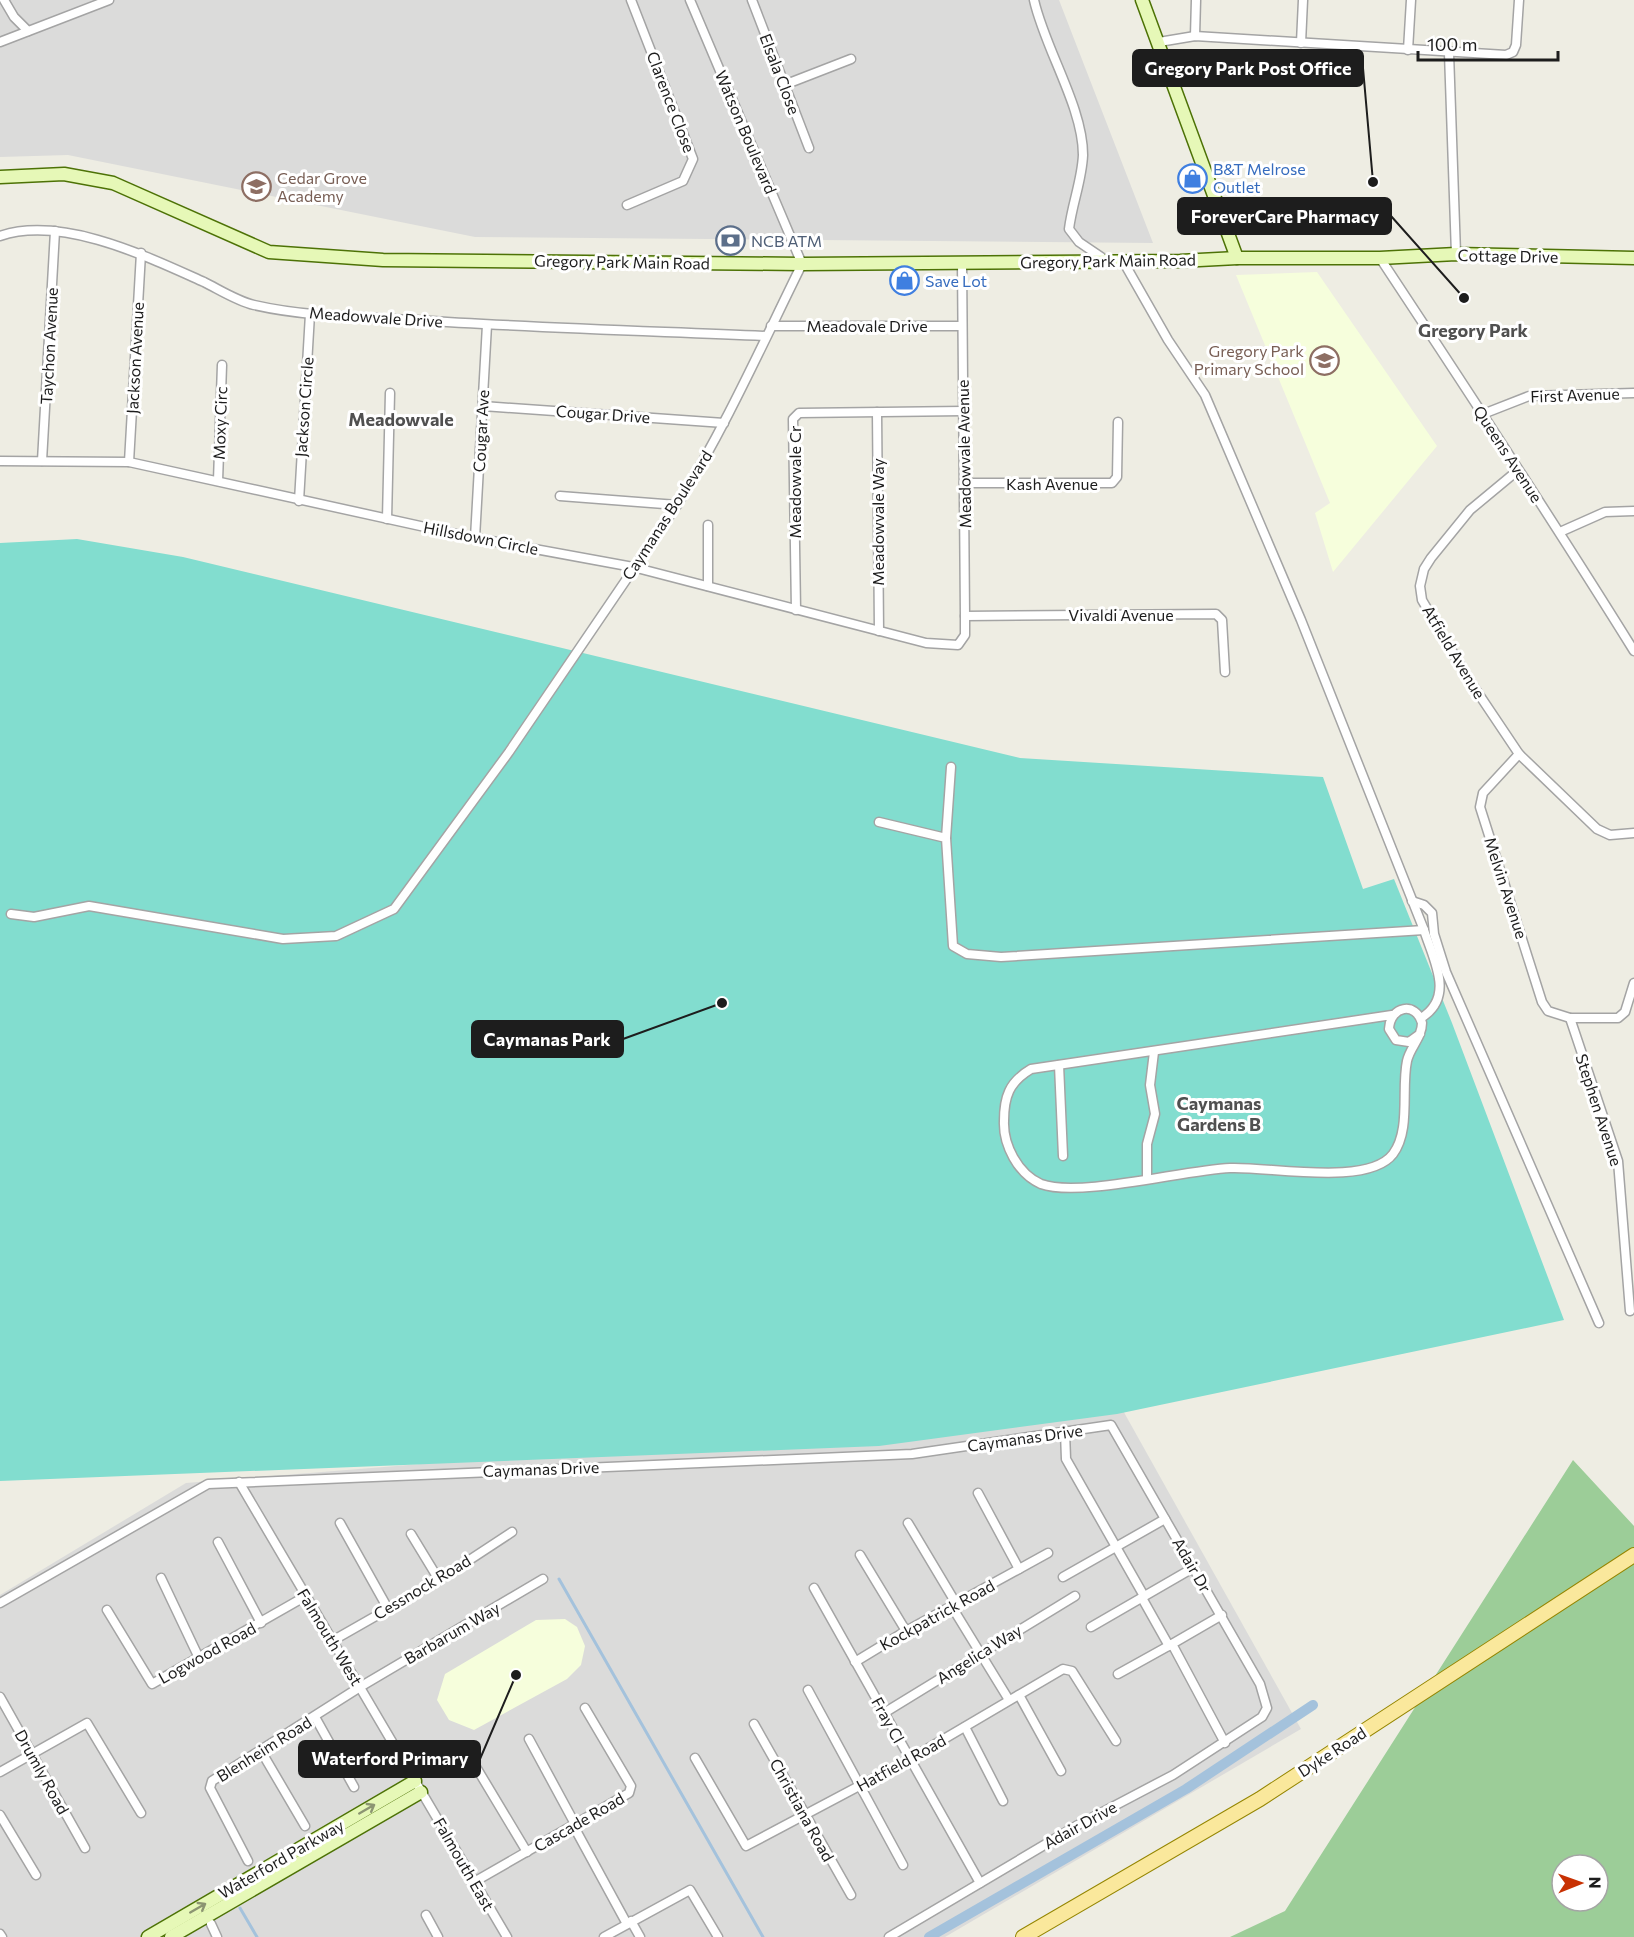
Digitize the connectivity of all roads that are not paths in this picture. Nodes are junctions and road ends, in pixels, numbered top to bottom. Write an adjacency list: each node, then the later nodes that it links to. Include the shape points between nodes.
1 (2, 0): 12 (street)
2 (108, 0): 12 (street)
3 (631, 0): 23 (street, Clarence Close, via 693,159 682,181)
4 (690, 0): 34 (street, Watson Boulevard)
5 (754, 0): 20 (street, Elsala Close)
6 (1034, 0): 31 (street, via 1040,25 1076,114 1083,154 1070,229 1079,242)
7 (1142, 0): 15 (street)
8 (1197, 0): 13 (street)
9 (1303, 0): 16 (street)
10 (1411, 0): 17 (street)
11 (1519, 0): 18 (street, via 1513,52)
12 (28, 31): 14 (street)
13 (1195, 36): 15 (street); 16 (street)
14 (0, 42)
15 (1159, 42): 28 (street)
16 (1301, 43): 17 (street)
17 (1408, 50): 18 (street)
18 (1449, 53): 27 (street)
19 (851, 59): 20 (street)
20 (784, 85): 21 (street, Elsala Close)
21 (809, 148)
22 (0, 177): 34 (street, Gregory Park Main Road, via 64,174 113,183 269,252 383,260)
23 (627, 205)
24 (55, 231): 25 (street, Meadowvale Drive); 26 (street, Meadowvale Drive, via 96,238); 50 (street, Taychon Avenue)
25 (0, 236)
26 (141, 253): 35 (street, Meadowvale Drive, via 252,304); 51 (street, Jackson Avenue)
27 (1456, 254): 29 (street, Cottage Drive); 30 (street, Cottage Drive)
28 (1238, 258): 29 (street, Cottage Drive); 32 (street, Gregory Park Main Road)
29 (1380, 258): 46 (street, Queens Avenue)
30 (1634, 258)
31 (1108, 261): 32 (street, Gregory Park Main Road); 33 (street, Gregory Park Main Road)
32 (1123, 261): 76 (street, via 1205,395 1301,620)
33 (962, 262): 34 (street, Gregory Park Main Road); 38 (street, Meadowvale Avenue)
34 (802, 264): 37 (street, Caymanas Boulevard)
35 (310, 314): 36 (street, Meadowvale Drive); 56 (street, Jackson Circle)
36 (487, 325): 39 (street, Meadowvale Drive); 43 (street, Cougar Ave)
37 (771, 326): 38 (street, Meadovale Drive); 39 (street, Caymanas Boulevard)
38 (962, 326): 44 (street, Meadowvale Avenue)
39 (766, 336): 48 (street, Caymanas Boulevard)
40 (222, 365): 53 (street, Moxy Circ)
41 (390, 393): 59 (street)
42 (1634, 393): 46 (street, First Avenue, via 1529,396)
43 (483, 406): 48 (street, Cougar Drive); 62 (street, Cougar Ave)
44 (964, 411): 45 (street, Meadowvale Cr); 54 (street, Meadowvale Avenue)
45 (878, 412): 65 (street, Meadowvale Cr, via 799,412 793,419); 67 (street, Meadowvale Way)
46 (1483, 414): 52 (street, Queens Avenue)
47 (1118, 422): 54 (street, Kash Avenue, via 1118,477 1112,483)
48 (724, 423): 57 (street, Caymanas Boulevard)
49 (0, 461): 50 (street, Hillsdown Circle)
50 (42, 461): 51 (street, Hillsdown Circle)
51 (129, 462): 53 (street, Hillsdown Circle)
52 (1517, 471): 61 (street, Queens Avenue); 71 (street, Atfield Avenue, via 1470,510 1424,569 1420,586 1422,600)
53 (218, 481): 56 (street, Hillsdown Circle)
54 (964, 483): 66 (street, Meadowvale Avenue)
55 (560, 496): 57 (street)
56 (299, 501): 59 (street, Hillsdown Circle)
57 (678, 505): 63 (street, Caymanas Boulevard)
58 (1634, 511): 61 (street, via 1605,513)
59 (387, 519): 62 (street, Hillsdown Circle)
60 (708, 525): 64 (street)
61 (1560, 532): 69 (street, Queens Avenue)
62 (475, 538): 63 (street, Hillsdown Circle)
63 (633, 567): 64 (street, Hillsdown Circle); 77 (street, Caymanas Boulevard, via 509,752 394,909 336,936 284,939 89,906 34,917)
64 (708, 586): 65 (street, Hillsdown Circle)
65 (796, 610): 67 (street, Hillsdown Circle)
66 (965, 616): 68 (street, Meadowvale Avenue, via 965,635); 70 (street, Vivaldi Avenue, via 1216,614 1222,620)
67 (879, 631): 68 (street, Hillsdown Circle, via 926,643)
68 (958, 645)
69 (1634, 651)
70 (1225, 672)
71 (1519, 754): 74 (street, Atfield Avenue, via 1597,829 1610,835); 82 (street, Melvin Avenue, via 1483,793 1480,807 1542,1002 1548,1011)
72 (951, 767): 75 (street)
73 (879, 822): 75 (street)
74 (1634, 833)
75 (946, 838): 78 (street, via 953,946 967,954 1001,957)
76 (1412, 902): 78 (street); 89 (street, via 1424,905 1432,913 1446,972)
77 (11, 914)
78 (1424, 930): 81 (street, via 1441,980 1441,995 1432,1011)
79 (1634, 983): 82 (street, via 1625,1012 1618,1018)
80 (1392, 1015): 81 (street, via 1404,1008); 83 (street, via 1389,1029 1396,1040 1409,1042); 84 (street)
81 (1421, 1018): 83 (street)
82 (1570, 1018): 88 (street, Stephen Avenue, via 1618,1161)
83 (1420, 1034): 87 (street, via 1407,1058 1400,1140 1392,1155 1377,1165 1353,1172 1230,1168)
84 (1154, 1052): 85 (street); 87 (street, via 1150,1085 1155,1114 1147,1144)
85 (1059, 1065): 86 (street); 87 (street, via 1031,1069 1010,1086 1003,1128 1015,1164 1040,1183 1063,1188)
86 (1063, 1156)
87 (1147, 1178)
88 (1630, 1311)
89 (1599, 1323)
90 (1111, 1425): 91 (street, Caymanas Drive); 94 (street, Adair Dr)
91 (1065, 1432): 92 (street, Caymanas Drive, via 900,1455); 100 (street, via 1066,1460)
92 (239, 1482): 111 (street, Falmouth West); 114 (street, Caymanas Drive, via 208,1484)
93 (978, 1493): 105 (street)
94 (1165, 1519): 100 (street); 104 (street, Adair Dr)
95 (908, 1522): 115 (street)
96 (340, 1523): 116 (street)
97 (512, 1532): 109 (street, Cessnock Road)
98 (411, 1534): 109 (street)
99 (218, 1542): 119 (street)
100 (1116, 1547): 106 (street); 113 (street)
101 (1048, 1553): 105 (street, Kockpatrick Road)
102 (860, 1555): 121 (street)
103 (1634, 1555): 179 (main road, Dyke Road, via 1260,1798)
104 (1193, 1568): 113 (street); 118 (street, Adair Dr)
105 (1019, 1569): 115 (street, Kockpatrick Road)
106 (1063, 1577)
107 (161, 1578): 125 (street)
108 (543, 1579): 128 (street, Barbarum Way)
109 (439, 1580): 116 (street, Cessnock Road)
110 (814, 1588): 126 (street, Fray Cl)
111 (306, 1596): 119 (street, Logwood Road); 122 (street, Falmouth West)
112 (1075, 1596): 124 (street, Angelica Way)
113 (1143, 1597): 120 (street); 123 (street)
114 (0, 1603)
115 (954, 1606): 121 (street, Kockpatrick Road); 124 (street)
116 (387, 1607): 122 (street, Cessnock Road)
117 (107, 1610): 125 (street, Logwood Road, via 149,1683)
118 (1222, 1615): 123 (street); 134 (street, Adair Dr, via 1260,1684)
119 (261, 1623): 125 (street, Logwood Road)
120 (1091, 1627)
121 (906, 1630): 126 (street, Kockpatrick Road)
122 (332, 1641): 128 (street, Falmouth West)
123 (1170, 1645): 127 (street); 141 (street)
124 (979, 1654): 132 (street); 135 (street, Angelica Way)
125 (199, 1658)
126 (855, 1662): 135 (street, Fray Cl)
127 (1118, 1674)
128 (360, 1687): 136 (street, Blenheim Road); 149 (street, Falmouth West)
129 (808, 1690): 150 (street)
130 (1019, 1695): 132 (street, Hatfield Road); 140 (street, Hatfield Road, via 1063,1670 1072,1671); 147 (street)
131 (0, 1697): 143 (street, Drumly Road)
132 (1009, 1701): 138 (street, Hatfield Road)
133 (585, 1708): 157 (street, Cascade Road, via 631,1789)
134 (1267, 1708): 141 (street, Adair Drive, via 1262,1717)
135 (884, 1713): 145 (street, Fray Cl)
136 (315, 1717): 142 (street, Blenheim Road); 151 (street)
137 (754, 1724): 156 (street, Christiana Road)
138 (965, 1727): 145 (street, Hatfield Road); 153 (street)
139 (529, 1739): 157 (street)
140 (1116, 1741)
141 (1225, 1743): 165 (street, Adair Drive)
142 (261, 1751): 158 (street); 161 (street, Blenheim Road, via 210,1784)
143 (32, 1754): 148 (street); 154 (street, via 87,1723); 159 (street, Drumly Road)
144 (695, 1758): 156 (street, Hatfield Road, via 746,1846)
145 (910, 1759): 150 (street, Hatfield Road); 165 (street, Fray Cl)
146 (476, 1767): 160 (street)
147 (1061, 1771)
148 (0, 1772)
149 (415, 1781): 152 (street, Falmouth West); 170 (street, Waterford Parkway, one-way to 149)
150 (860, 1785): 156 (street, Hatfield Road); 162 (street)
151 (354, 1787)
152 (421, 1792): 164 (street, Falmouth East); 171 (street, Waterford Parkway)
153 (1003, 1801)
154 (141, 1813)
155 (0, 1815): 163 (street)
156 (806, 1816): 166 (street, Christiana Road)
157 (574, 1825): 160 (street, Cascade Road); 168 (street)
158 (305, 1826)
159 (85, 1848)
160 (527, 1852): 164 (street, Cascade Road)
161 (248, 1861)
162 (903, 1865)
163 (36, 1875)
164 (474, 1882): 174 (street, Falmouth East)
165 (980, 1883): 178 (street, Adair Drive)
166 (851, 1895)
167 (426, 1915): 173 (street)
168 (629, 1923): 175 (street); 176 (street); 177 (street, via 690,1890)
169 (211, 1924): 172 (street)
170 (148, 1937)
171 (171, 1937)
172 (217, 1937)
173 (438, 1937)
174 (507, 1937)
175 (604, 1937)
176 (640, 1937)
177 (717, 1937)
178 (889, 1937)
179 (1023, 1937)

